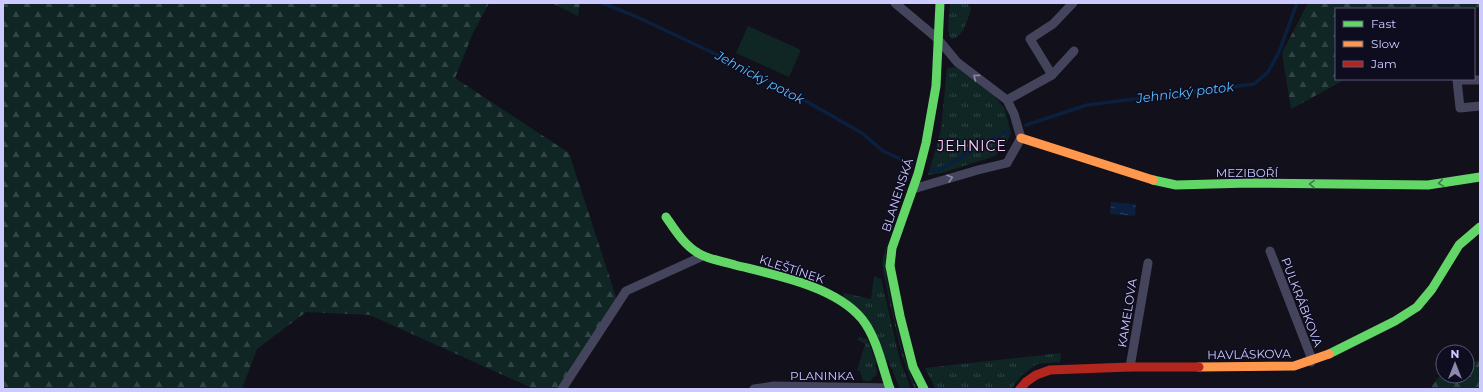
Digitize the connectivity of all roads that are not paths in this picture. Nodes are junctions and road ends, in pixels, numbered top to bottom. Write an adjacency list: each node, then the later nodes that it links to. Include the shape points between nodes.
1 (896, 3): 4 (street)
2 (940, 3): 4 (street, BLANENSKÁ)
3 (1073, 3): 6 (street, via 1053,24 1030,39)
4 (938, 39): 8 (street, one-way to 4, via 956,62); 12 (street, BLANENSKÁ, via 932,113)
5 (1074, 51): 6 (street)
6 (1052, 75): 8 (street)
7 (1480, 80): 9 (street, via 1457,80 1460,108)
8 (1007, 100): 10 (street, via 1014,114)
9 (1480, 106)
10 (1020, 138): 11 (street, MEZIBOŘÍ, one-way to 10, via 1428,185 1176,185 1159,182); 12 (street, one-way to 10, via 1007,163)
11 (1480, 177)
12 (913, 189): 23 (street, BLANENSKÁ, via 892,248 890,266 913,367)
13 (666, 217): 16 (street, KLEŠTÍNEK, via 684,241)
14 (1480, 227): 18 (street, HAVLÁSKOVA, via 1460,245 1428,296 1414,309 1333,353)
15 (1270, 251): 18 (street, PULKRÁBKOVA)
16 (703, 256): 20 (street, via 626,291); 22 (street, KLEŠTÍNEK, via 824,291 853,310 868,329)
17 (1148, 263): 19 (street, KAMELOVA)
18 (1311, 362): 19 (street, HAVLÁSKOVA, via 1294,366)
19 (1130, 367): 24 (street, HAVLÁSKOVA, via 1050,370 1036,375)
20 (562, 389)
21 (754, 389): 22 (street, PLANINKA, via 774,386)
22 (890, 389)
23 (924, 389)
24 (1020, 389)

